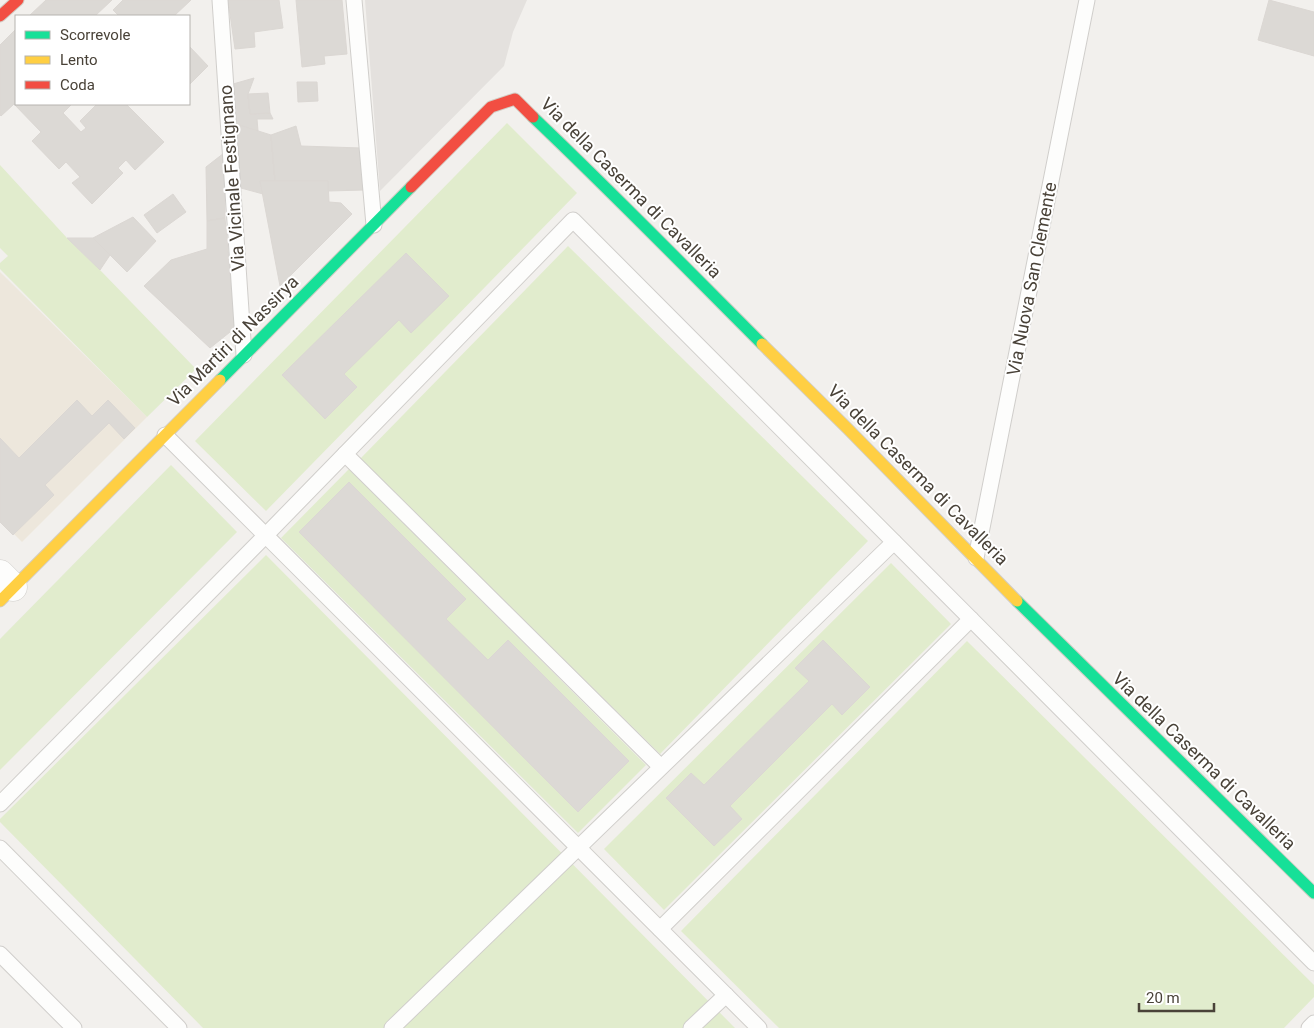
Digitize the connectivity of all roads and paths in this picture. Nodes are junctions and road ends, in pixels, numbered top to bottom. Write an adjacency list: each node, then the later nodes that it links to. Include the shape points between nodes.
1 (18, 0): 5 (street)
2 (220, 0): 8 (lane, Via Vicinale Festignano)
3 (354, 0): 7 (lane)
4 (1087, 0): 13 (lane, Via Nuova San Clemente)
5 (0, 16)
6 (491, 107): 7 (street, Via Martiri di Nassirya); 13 (street, Via della Caserma di Cavalleria, via 515,99 544,125)
7 (374, 225): 8 (street, Via Martiri di Nassirya)
8 (244, 356): 9 (street, Via Martiri di Nassirya)
9 (165, 435): 11 (lane); 14 (street, Via Martiri di Nassirya)
10 (344, 454): 11 (lane); 12 (lane, via 573,220); 16 (lane)
11 (266, 535): 17 (lane); 18 (lane)
12 (894, 542): 15 (lane); 16 (lane)
13 (976, 558): 20 (street, Via della Caserma di Cavalleria)
14 (4, 587)
15 (971, 619): 21 (lane); 23 (lane)
16 (661, 767): 18 (lane)
17 (0, 804)
18 (578, 847): 21 (lane); 28 (lane)
19 (0, 848): 27 (lane)
20 (1314, 893)
21 (660, 929): 24 (lane)
22 (0, 954): 26 (lane)
23 (1314, 963)
24 (726, 995): 29 (lane); 30 (lane)
25 (1314, 1024): 31 (lane)
26 (74, 1028)
27 (179, 1028)
28 (392, 1028)
29 (691, 1028)
30 (759, 1028)
31 (1309, 1028)

